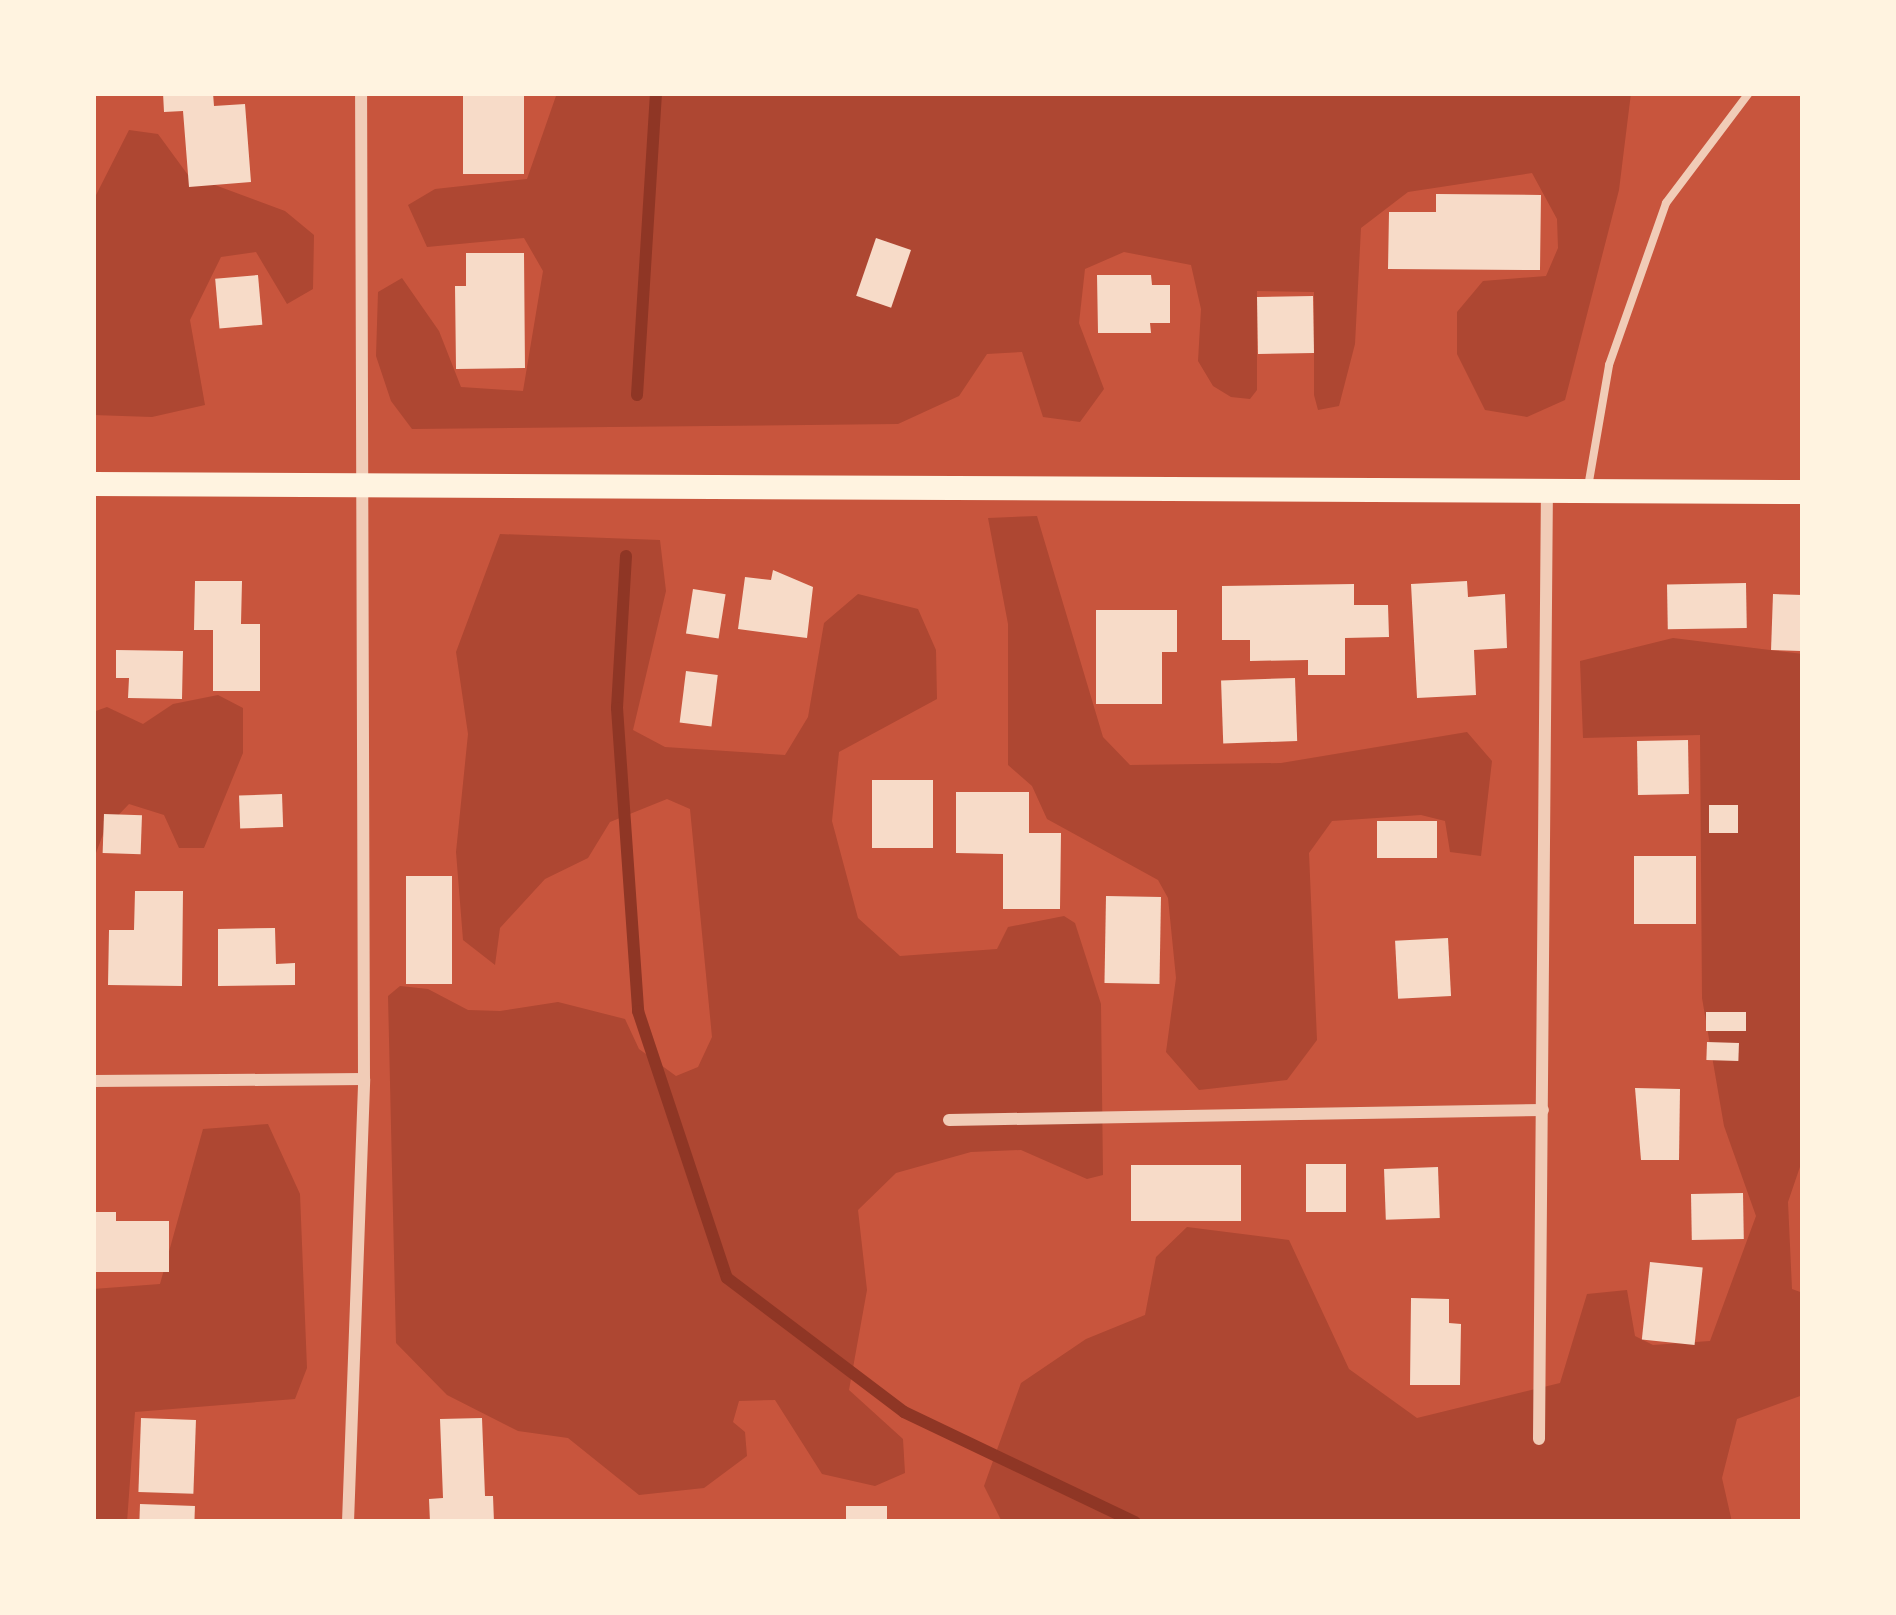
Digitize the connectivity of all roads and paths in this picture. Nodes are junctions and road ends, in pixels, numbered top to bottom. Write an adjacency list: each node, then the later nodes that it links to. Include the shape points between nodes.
1 (361, 93): 4 (street)
2 (1749, 93): 5 (lane, via 1666,203 1609,365)
3 (93, 484): 4 (main road)
4 (361, 485): 6 (main road); 8 (street)
5 (1588, 488): 6 (main road); 7 (main road)
6 (1547, 490): 10 (street)
7 (1803, 492)
8 (364, 1079): 9 (street); 13 (street)
9 (93, 1081)
10 (1543, 1110): 11 (street); 12 (street)
11 (950, 1120)
12 (1539, 1438)
13 (348, 1522)

